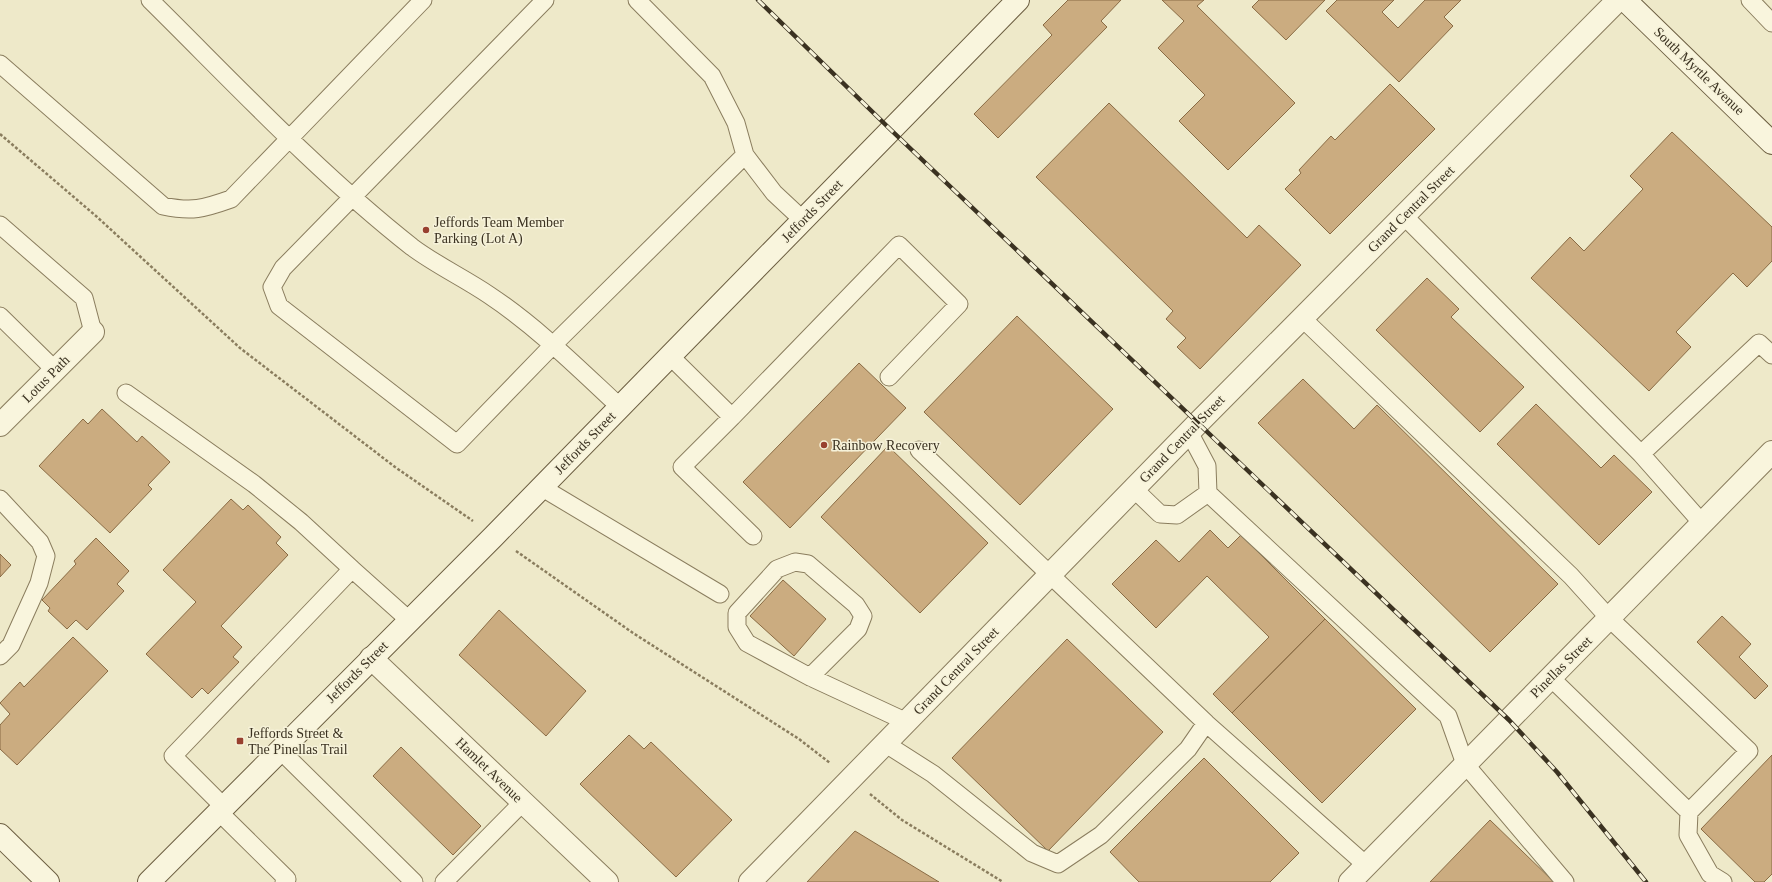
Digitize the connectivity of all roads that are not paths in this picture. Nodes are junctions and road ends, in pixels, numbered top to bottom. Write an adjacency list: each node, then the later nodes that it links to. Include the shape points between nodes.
1 (150, 0): 11 (lane)
2 (423, 0): 11 (lane)
3 (545, 0): 14 (lane)
4 (638, 0): 13 (lane, via 712,76 736,123)
5 (1018, 0): 16 (street, Jeffords Street)
6 (1618, 0): 15 (street, Grand Central Street)
7 (1625, 0): 12 (street, South Myrtle Avenue)
8 (1750, 0): 9 (lane)
9 (1772, 23)
10 (0, 64): 11 (lane, via 163,206 182,210 204,209 231,199)
11 (290, 138): 14 (lane)
12 (1772, 143)
13 (745, 155): 16 (lane, via 774,193); 21 (lane)
14 (353, 197): 21 (lane, via 414,248 490,295); 21 (lane, via 284,268 272,288 279,306 457,444)
15 (1404, 216): 19 (street, Grand Central Street); 33 (lane)
16 (804, 221): 23 (street, Jeffords Street)
17 (0, 225): 20 (lane, via 84,298)
18 (0, 316): 24 (lane)
19 (1302, 318): 30 (street, Grand Central Street); 43 (lane, via 1571,576)
20 (93, 332): 24 (street, Lotus Path)
21 (553, 345): 27 (lane)
22 (1772, 355): 33 (lane, via 1759,343)
23 (670, 356): 27 (street, Jeffords Street); 28 (lane)
24 (55, 370): 29 (street, Lotus Path)
25 (889, 377): 28 (lane, via 959,304 899,245)
26 (126, 393): 40 (lane, via 254,484)
27 (620, 407): 34 (street, Jeffords Street)
28 (732, 417): 39 (lane, via 682,467)
29 (0, 425)
30 (1189, 432): 35 (street, Grand Central Street); 36 (lane, via 1207,466)
31 (919, 450): 41 (lane)
32 (1772, 452): 38 (street, Pinellas Street)
33 (1641, 454): 38 (lane)
34 (542, 487): 42 (lane); 44 (street, Jeffords Street)
35 (1134, 489): 36 (lane, via 1160,514 1176,514); 41 (street, Grand Central Street)
36 (1208, 493): 53 (lane, via 1448,716)
37 (0, 499): 45 (lane, via 40,542 46,556 39,583 11,645)
38 (1702, 523): 43 (street, Pinellas Street)
39 (753, 536)
40 (352, 569): 44 (lane); 55 (lane, via 172,756)
41 (1051, 574): 49 (street, Grand Central Street); 50 (lane)
42 (720, 594)
43 (1609, 618): 48 (street, Pinellas Street); 56 (lane, via 1748,751)
44 (409, 620): 46 (street, Jeffords Street)
45 (0, 656)
46 (371, 658): 52 (street, Jeffords Street); 54 (street, Hamlet Avenue)
47 (810, 677): 47 (lane, via 748,643 737,627 737,613 777,569 795,562 808,564 856,604 863,616 858,629); 49 (lane)
48 (1550, 677): 53 (street, Pinellas Street); 56 (lane)
49 (907, 722): 51 (street, Grand Central Street)
50 (1206, 723): 51 (lane, via 1188,749 1101,835 1058,864 1032,854 933,774); 58 (lane)
51 (886, 744): 65 (street, Grand Central Street)
52 (280, 750): 55 (street, Jeffords Street); 62 (lane)
53 (1465, 764): 58 (street, Pinellas Street); 67 (lane)
54 (523, 802): 63 (lane); 64 (street, Hamlet Avenue)
55 (222, 810): 60 (street, Jeffords Street); 61 (lane, via 287,879)
56 (1690, 812): 68 (lane, via 1688,834 1710,874)
57 (0, 835): 59 (street)
58 (1366, 865): 66 (street, Pinellas Street)
59 (48, 882)
60 (149, 882)
61 (284, 882)
62 (414, 882)
63 (444, 882)
64 (607, 882)
65 (750, 882)
66 (1350, 882)
67 (1565, 882)
68 (1723, 882)

